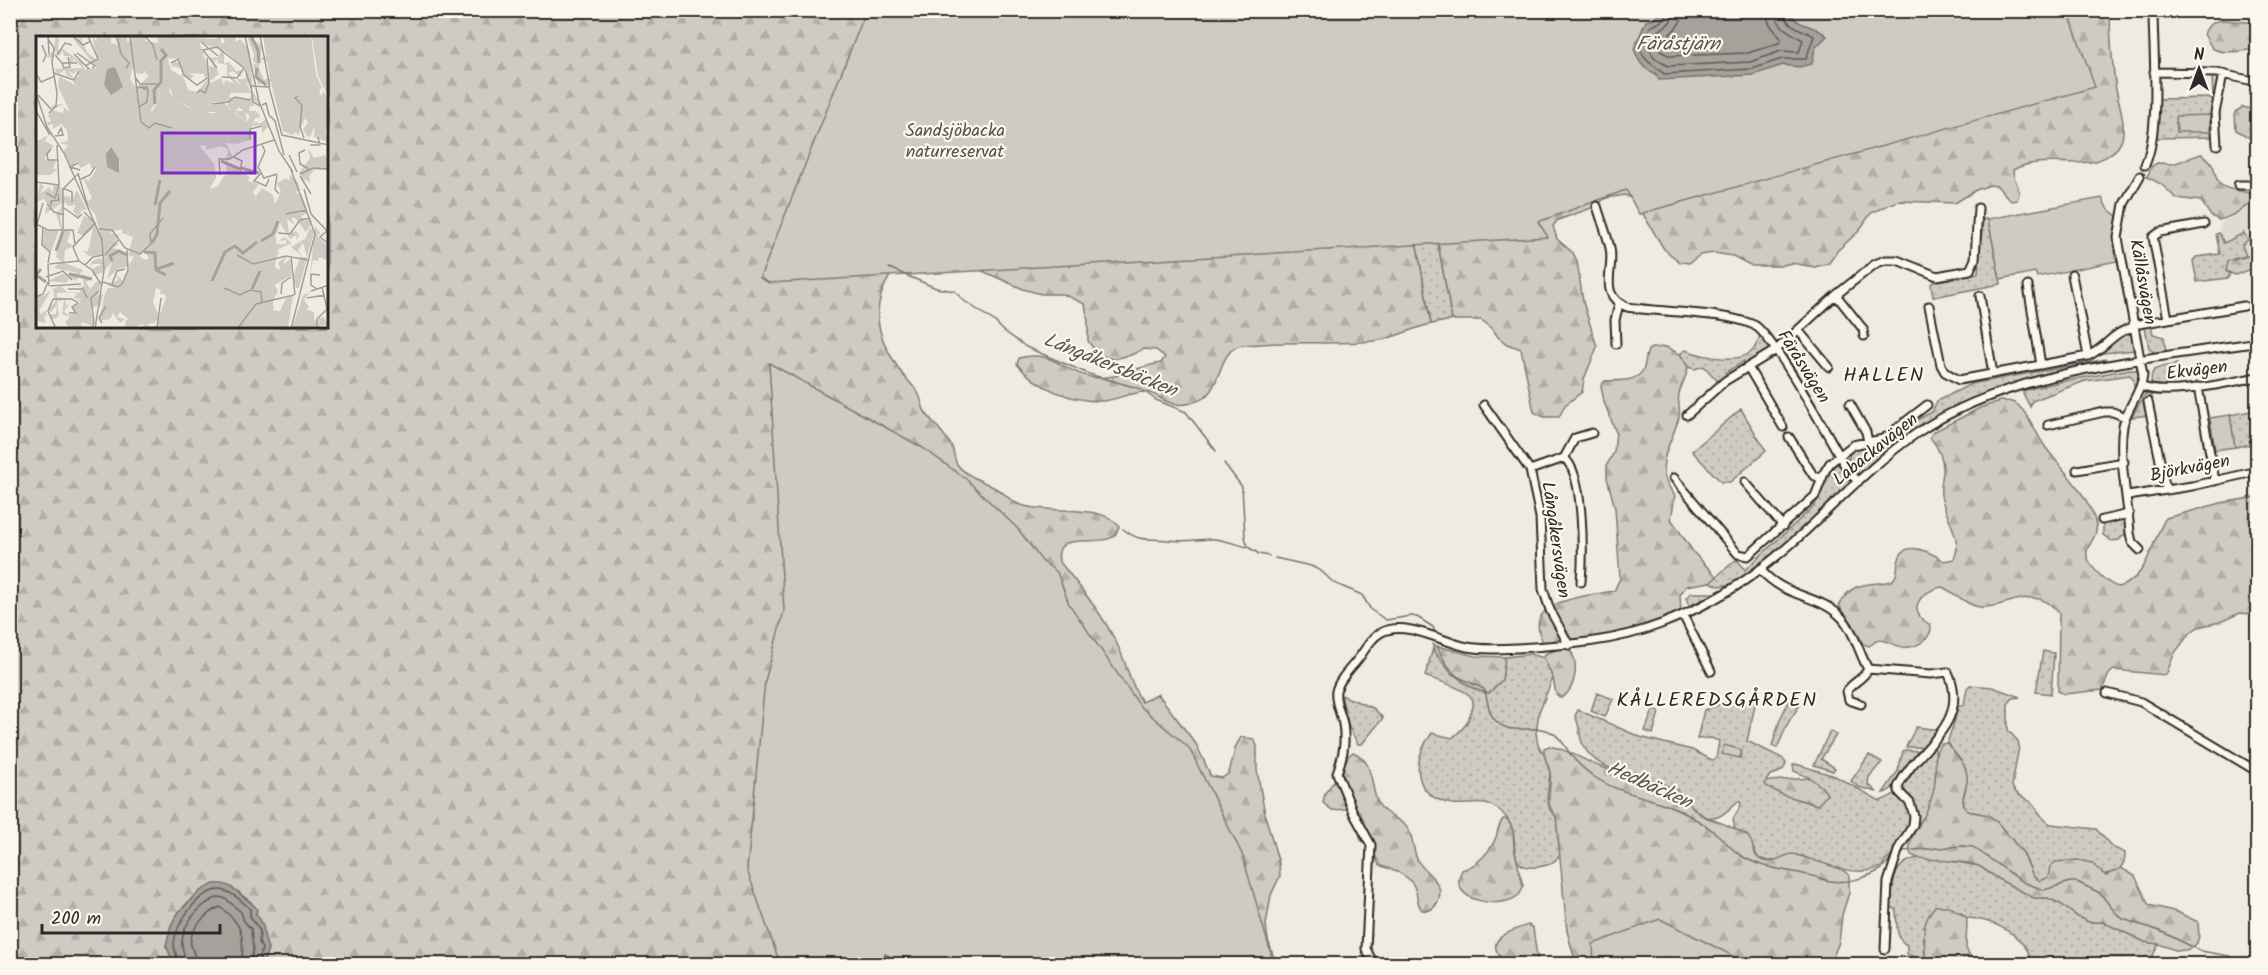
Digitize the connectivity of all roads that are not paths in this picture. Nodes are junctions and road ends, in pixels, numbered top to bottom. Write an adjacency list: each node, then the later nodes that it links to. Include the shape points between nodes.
1 (2153, 10): 2 (street)
2 (2154, 72): 3 (street); 6 (street, via 2152,141)
3 (2223, 74): 4 (street); 5 (street, via 2215,113)
4 (2258, 82)
5 (2217, 145)
6 (2145, 165)
7 (2140, 176): 21 (street, Källåsvägen, via 2124,204 2118,228)
8 (2258, 184): 9 (street)
9 (2238, 185)
10 (1597, 206): 17 (street, via 1610,250 1611,296)
11 (1978, 208): 15 (street, via 1975,259 1970,270 1937,276 1907,263 1886,260 1868,268)
12 (2204, 224): 20 (street, via 2160,232 2153,237)
13 (2072, 275): 27 (street)
14 (2028, 286): 29 (street)
15 (1836, 295): 22 (street); 23 (street)
16 (1980, 296): 32 (street)
17 (1619, 304): 25 (street); 26 (street, Färåsvägen, via 1749,323 1761,329)
18 (1929, 306): 32 (street, via 1945,372 1959,380)
19 (2244, 306): 20 (street)
20 (2168, 319): 21 (street)
21 (2134, 326): 27 (street, via 2120,331); 28 (street, Källåsvägen)
22 (1798, 330): 26 (street); 31 (street)
23 (1864, 336)
24 (2258, 342): 28 (street, Labackavägen)
25 (1616, 344)
26 (1776, 350): 30 (street); 47 (street, Färåsvägen)
27 (2088, 356): 29 (street)
28 (2140, 361): 34 (street, Källåsvägen); 57 (street, Labackavägen, via 2033,382 1981,399 1916,434)
29 (2040, 365): 32 (street)
30 (1748, 368): 40 (street, via 1725,381); 43 (street)
31 (1829, 368)
32 (1993, 374)
33 (2258, 377): 35 (street, Ekvägen)
34 (2141, 386): 35 (street, Ekvägen, via 2154,391); 41 (street)
35 (2198, 387): 55 (street)
36 (2148, 402): 58 (street)
37 (1850, 404): 46 (street)
38 (1484, 405): 50 (street, Långåkersvägen)
39 (1927, 405): 46 (street, via 1882,439)
40 (1687, 415)
41 (2125, 417): 42 (street, via 2104,412); 49 (street)
42 (2048, 425)
43 (1783, 427)
44 (1592, 434): 48 (street, Långåkersvägen, via 1575,438)
45 (1789, 436): 54 (street, via 1813,475)
46 (1868, 442): 47 (street, via 1853,445)
47 (1839, 455): 54 (street, via 1830,462); 57 (street, Färåsvägen)
48 (1564, 458): 50 (street, Långåkersvägen); 65 (street, via 1570,465 1580,506)
49 (2124, 462): 51 (street); 59 (street)
50 (1530, 470): 67 (street, Långåkersvägen, via 1540,517 1543,589)
51 (2077, 470)
52 (2258, 471): 55 (street, Björkvägen)
53 (1674, 478): 62 (street, via 1738,554 1751,554)
54 (1822, 479): 62 (street, via 1815,496)
55 (2215, 481): 58 (street, Björkvägen)
56 (1745, 482): 62 (street)
57 (1858, 482): 64 (street, Labackavägen)
58 (2166, 490): 59 (street, Björkvägen)
59 (2128, 496): 60 (street)
60 (2129, 514): 61 (street); 63 (street, via 2131,539)
61 (2102, 520)
62 (1783, 526)
63 (2140, 550)
64 (1760, 569): 66 (street, Labackavägen); 68 (street, via 1775,584 1826,606 1842,618)
65 (1581, 582)
66 (1683, 615): 67 (street, Labackavägen, via 1617,637); 69 (street)
67 (1569, 645): 74 (street, Labackavägen, via 1478,649 1405,628 1388,630 1369,644 1341,681 1336,694 1345,742 1337,773 1371,845 1366,949)
68 (1868, 669): 71 (street, via 1847,692 1849,700); 73 (street, via 1948,672 1952,687 1947,724 1918,756 1898,787 1914,816 1888,882)
69 (1711, 671)
70 (2107, 693): 72 (street, via 2141,702)
71 (1861, 704)
72 (2258, 772)
73 (1885, 949)
74 (1374, 964)

